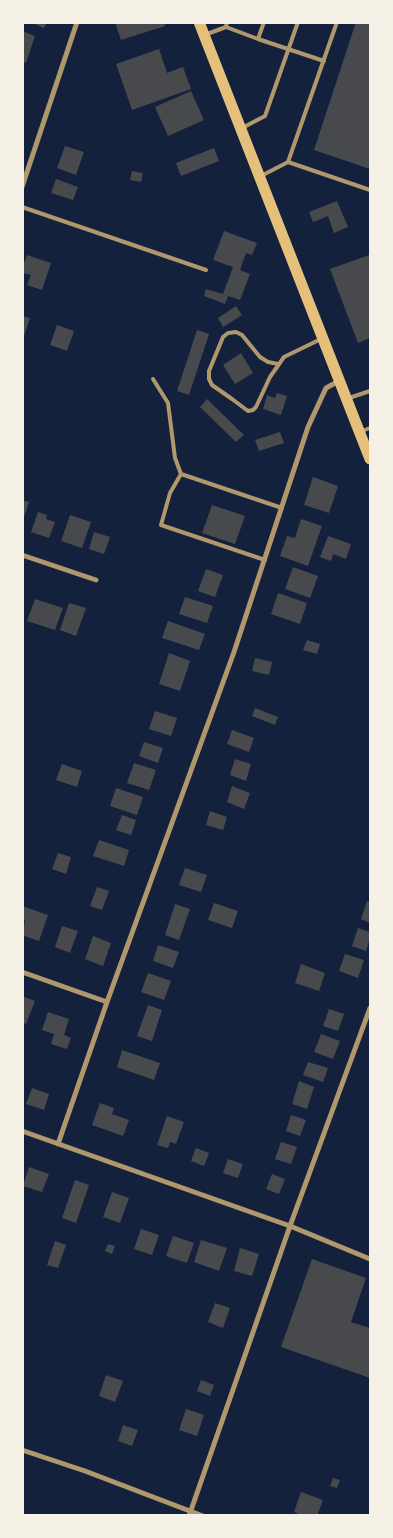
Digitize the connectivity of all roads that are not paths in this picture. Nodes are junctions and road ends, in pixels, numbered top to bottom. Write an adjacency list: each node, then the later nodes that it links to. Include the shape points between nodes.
1 (77, 22): 14 (street)
2 (199, 22): 7 (main road)
3 (264, 22): 8 (lane)
4 (298, 22): 9 (lane)
5 (337, 22): 10 (lane)
6 (226, 25): 7 (lane); 8 (lane)
7 (204, 35): 11 (main road)
8 (258, 38): 9 (lane)
9 (289, 49): 10 (lane); 11 (lane, via 265,116)
10 (324, 61): 12 (lane)
11 (240, 130): 13 (main road)
12 (288, 162): 13 (lane); 15 (lane)
13 (259, 178): 18 (main road)
14 (22, 187)
15 (370, 190)
16 (22, 207): 17 (lane)
17 (206, 270)
18 (323, 338): 19 (lane, via 284,357); 21 (main road)
19 (278, 364): 19 (lane, via 256,407 248,411 212,385 209,379 223,337 228,333 242,335 260,357)
20 (153, 379): 26 (lane, via 168,404 174,458)
21 (340, 381): 23 (main road); 27 (street, via 326,388 308,427)
22 (370, 391): 23 (lane)
23 (346, 399): 24 (main road)
24 (365, 430): 25 (main road)
25 (370, 459)
26 (181, 474): 27 (lane); 29 (lane, via 170,493 161,525)
27 (282, 508): 29 (street)
28 (22, 555): 30 (street)
29 (264, 560): 32 (street, via 234,652)
30 (96, 580)
31 (22, 972): 32 (street)
32 (107, 1002): 35 (street)
33 (370, 1008): 36 (street)
34 (22, 1131): 35 (street)
35 (58, 1144): 36 (street)
36 (290, 1226): 37 (street); 39 (street)
37 (370, 1260)
38 (22, 1450): 39 (street, via 85,1471)
39 (189, 1513): 40 (street)
40 (203, 1516)

